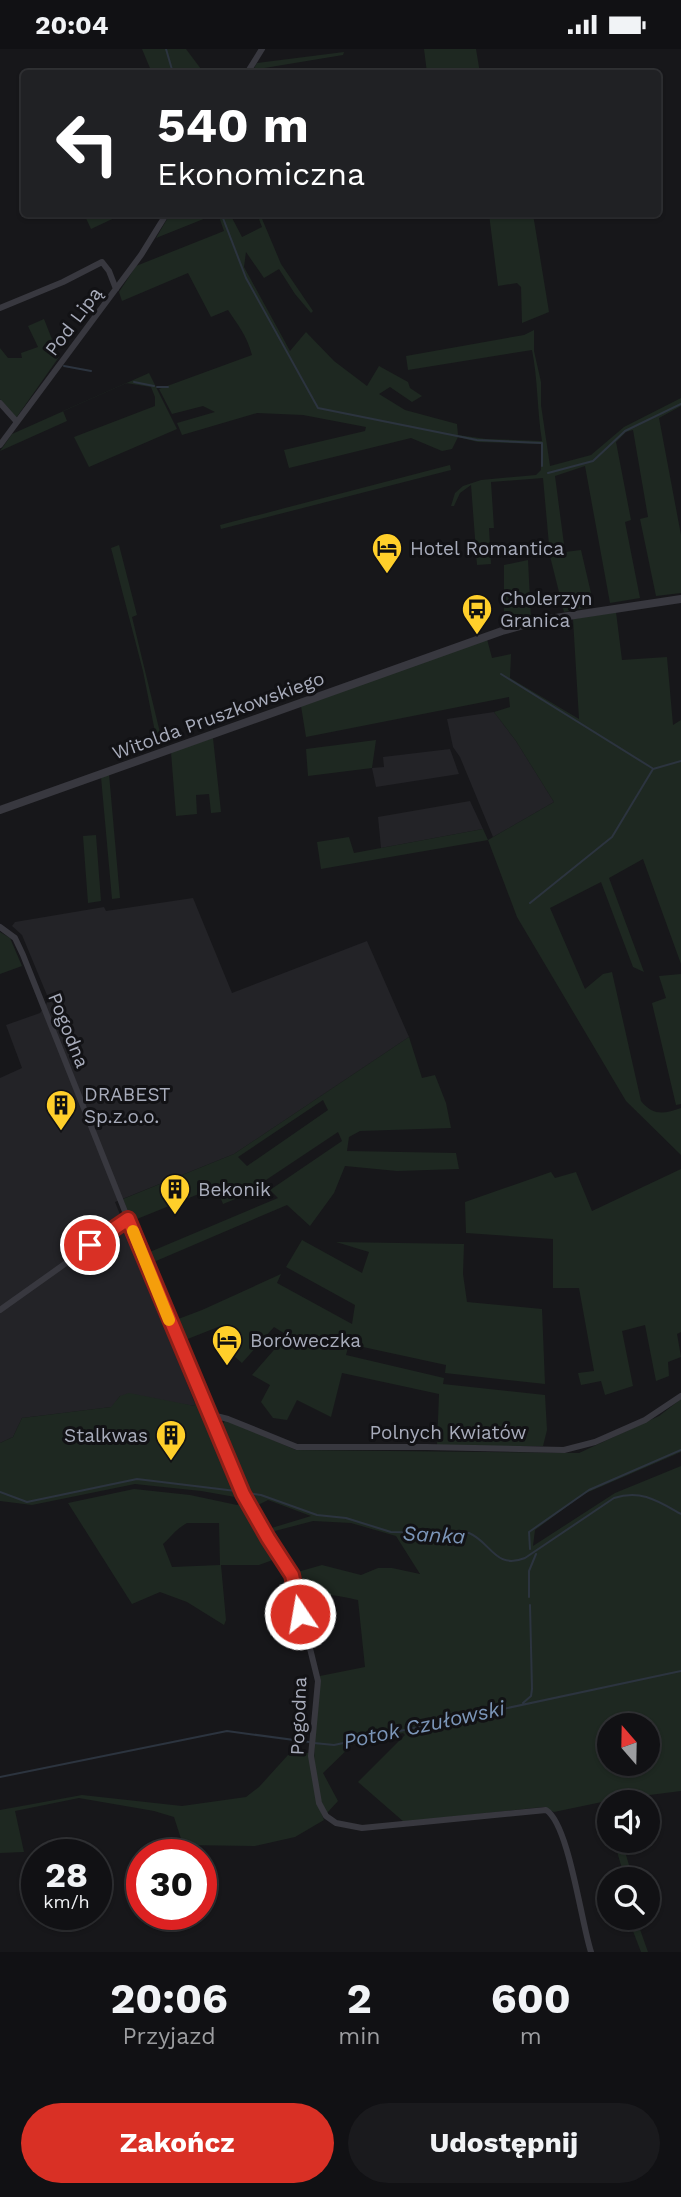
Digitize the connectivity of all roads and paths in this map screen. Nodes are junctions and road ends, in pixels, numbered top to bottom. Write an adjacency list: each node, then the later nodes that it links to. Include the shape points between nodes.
1 (262, 49): 2 (street)
2 (249, 70)
3 (165, 217): 4 (street, Pod Lipą)
4 (116, 289): 5 (street, via 102,262); 7 (street, Pod Lipą)
5 (0, 308)
6 (0, 403): 7 (street)
7 (17, 422): 8 (street, Pod Lipą)
8 (0, 445)
9 (681, 599): 10 (street, Witolda Pruszkowskiego, via 534,622)
10 (0, 810)
11 (0, 927): 12 (street, Pogodna, via 15,938 23,955)
12 (128, 1219): 13 (street); 15 (street, Pogodna)
13 (0, 1310)
14 (681, 1396): 15 (street, Polnych Kwiatów, via 645,1420 595,1443 564,1450 297,1447)
15 (208, 1414): 16 (street, Pogodna, via 243,1494 292,1575 318,1681 311,1756 318,1803 326,1817 362,1828 546,1810 556,1819 575,1876)
16 (591, 1952)

